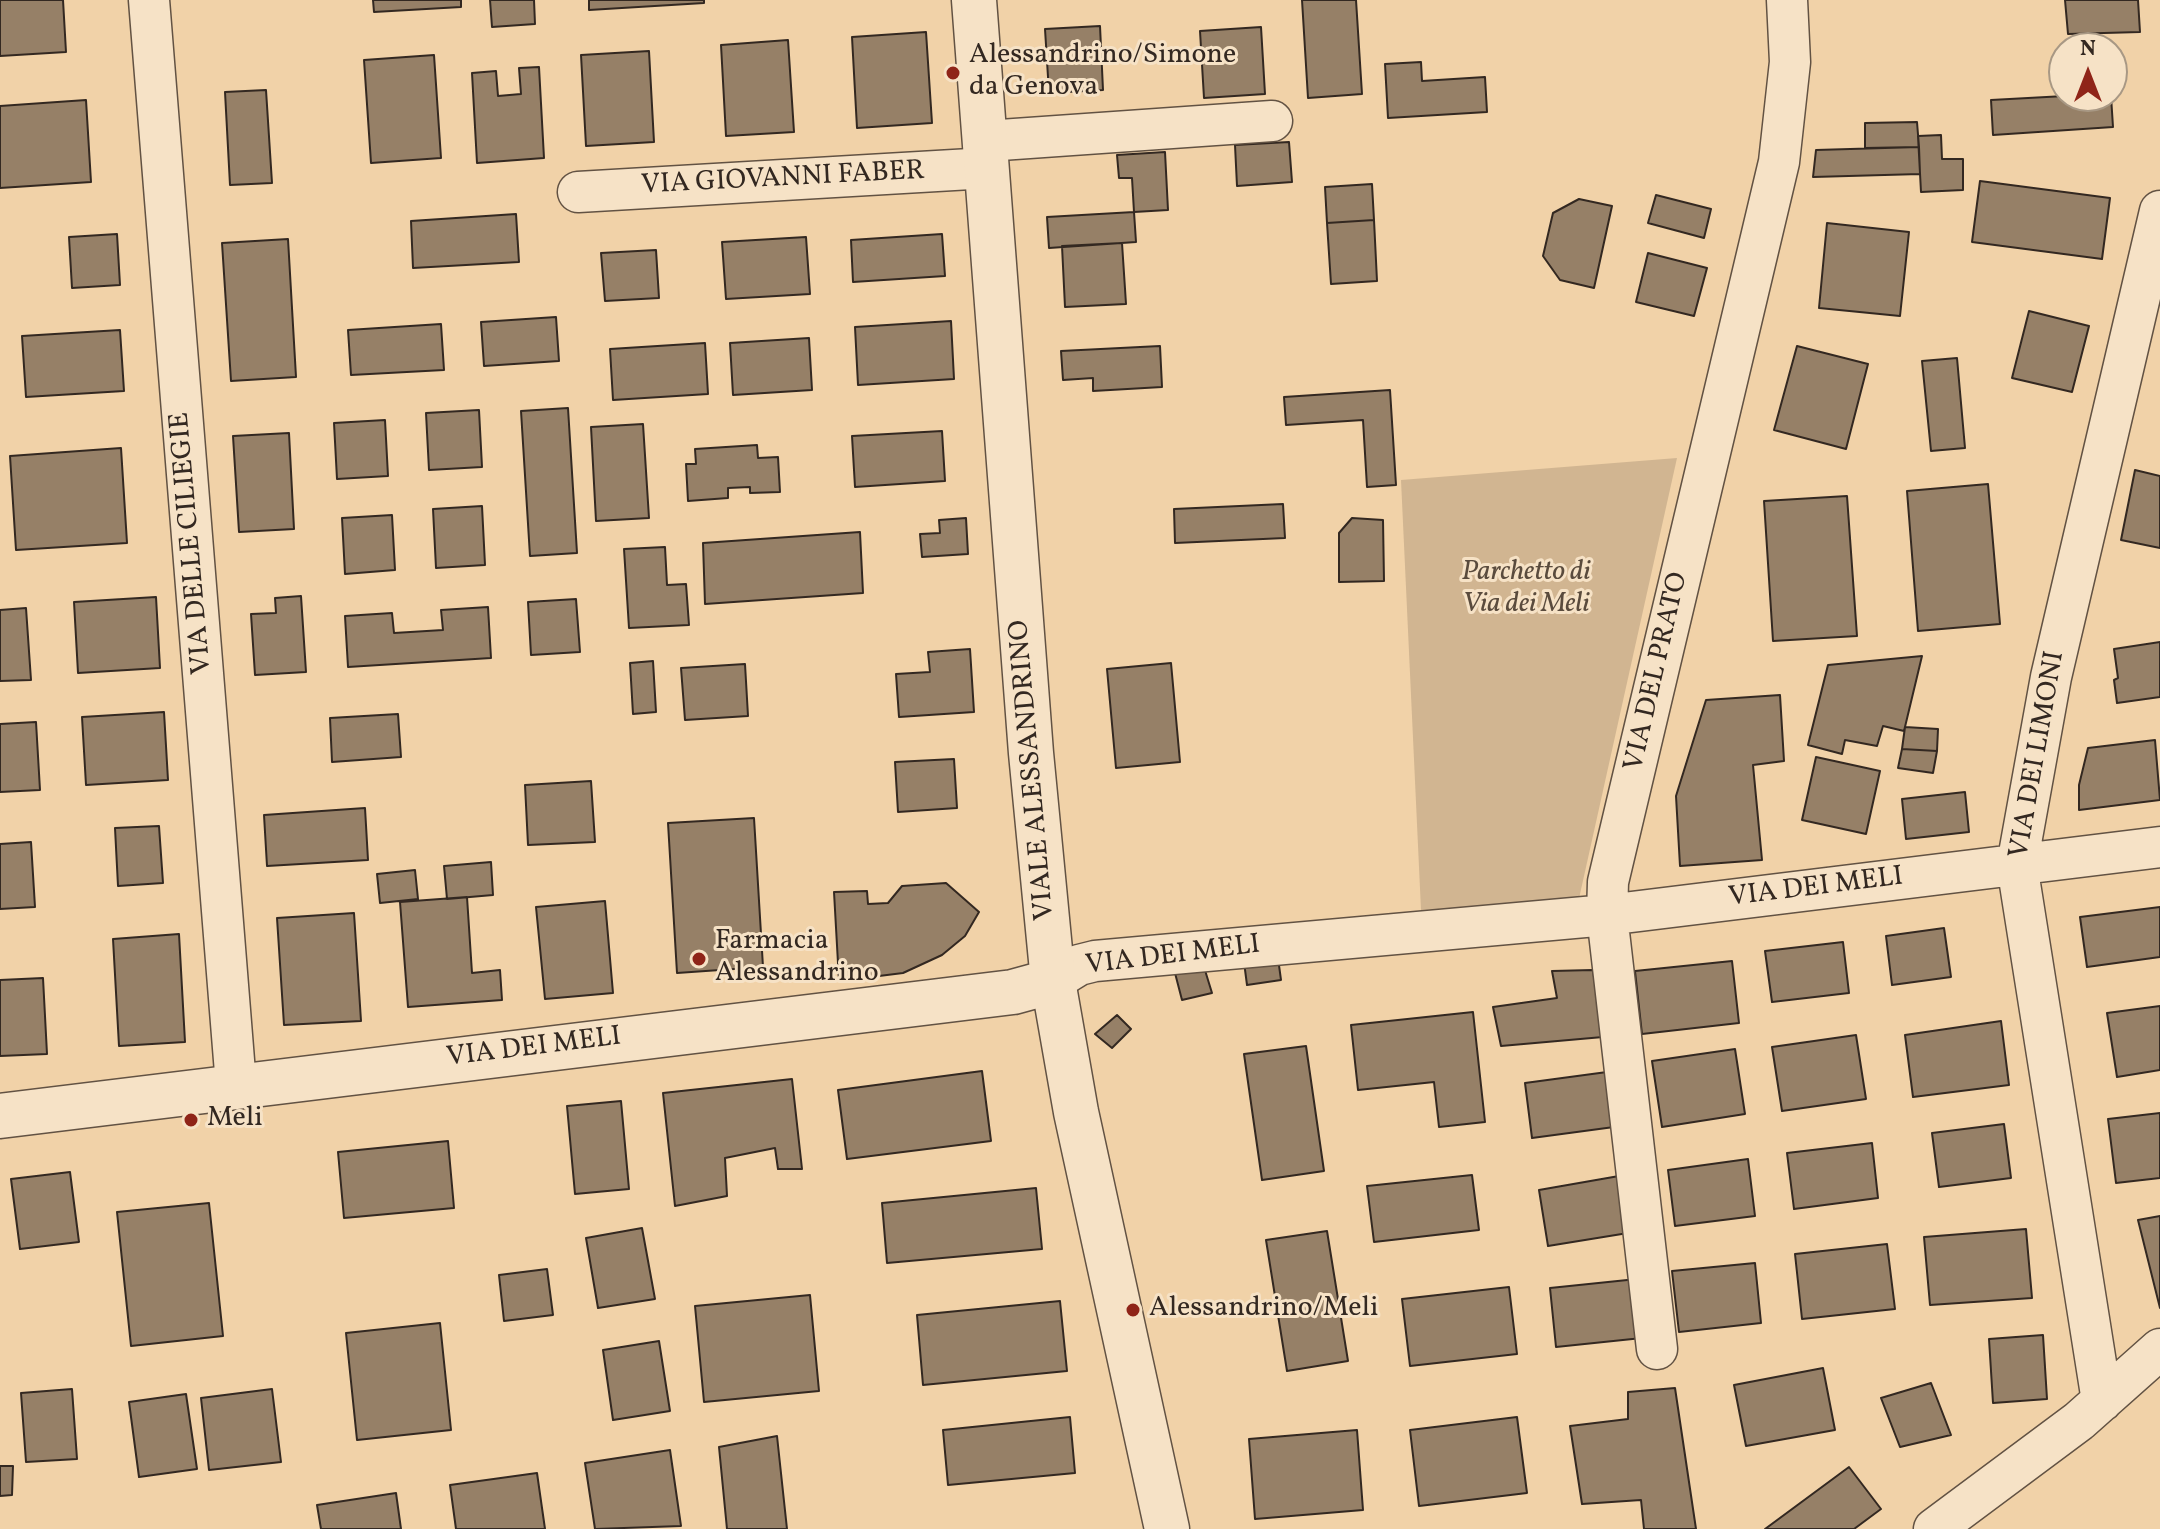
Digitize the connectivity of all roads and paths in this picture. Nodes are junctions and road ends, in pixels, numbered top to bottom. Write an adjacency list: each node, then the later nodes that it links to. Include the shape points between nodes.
1 (149, 0): 12 (street, VIA DELLE CILIEGIE)
2 (974, 0): 5 (street, VIALE ALESSANDRINO)
3 (1787, 0): 10 (street, VIA DEL PRATO, via 1788,86 1779,162 1608,882)
4 (1272, 121): 5 (street, VIA GIOVANNI FABER)
5 (987, 154): 6 (street, VIA GIOVANNI FABER); 11 (street, VIALE ALESSANDRINO)
6 (578, 192)
7 (2160, 211): 9 (street, VIA DEI LIMONI, via 2051,677)
8 (2160, 847): 9 (street, VIA DEI MELI)
9 (2017, 865): 10 (street, VIA DEI MELI); 16 (street, VIA DEI LIMONI)
10 (1607, 915): 11 (street, VIA DEI MELI, via 1095,961); 14 (street, VIA DEL PRATO)
11 (1053, 981): 12 (street, VIA DEI MELI, via 1013,992); 17 (street, VIALE ALESSANDRINO, via 1076,1112)
12 (236, 1085): 13 (street, VIA DEI MELI)
13 (0, 1116)
14 (1657, 1349)
15 (2160, 1349): 16 (street)
16 (2102, 1401): 18 (street)
17 (1167, 1529)
18 (1934, 1529)

